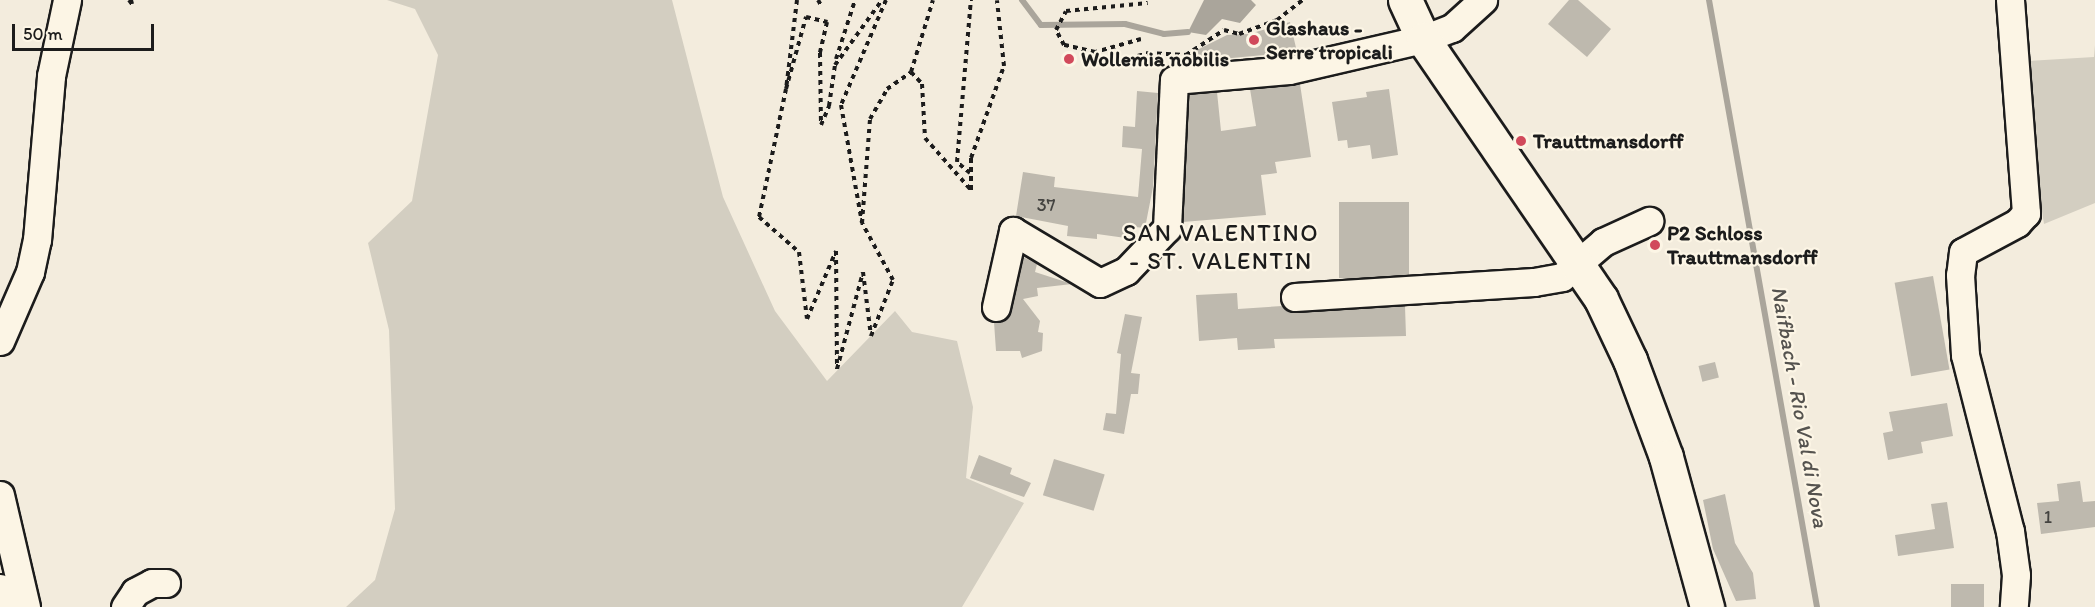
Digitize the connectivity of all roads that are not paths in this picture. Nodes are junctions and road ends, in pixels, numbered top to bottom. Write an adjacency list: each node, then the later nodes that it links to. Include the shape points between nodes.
1 (67, 0): 10 (street, via 51,76 37,240 30,272)
2 (1405, 0): 5 (main road)
3 (1483, 0): 5 (street, via 1452,28)
4 (2010, 0): 18 (street, via 2026,213 2017,223 1963,252 1960,275 1965,355 2010,531 2016,575)
5 (1423, 39): 7 (main road); 9 (street, via 1289,70 1174,80 1167,228 1126,272 1100,283 1013,231)
6 (1649, 221): 7 (street, via 1603,242)
7 (1578, 261): 8 (street, via 1562,277 1534,282); 17 (main road, via 1629,360 1662,447)
8 (1295, 297)
9 (996, 307)
10 (0, 341)
11 (0, 495): 15 (street)
12 (166, 583): 16 (street, via 152,583 135,592)
13 (0, 588): 14 (street)
14 (6, 607)
15 (26, 607)
16 (125, 607)
17 (1707, 607)
18 (2014, 607)

